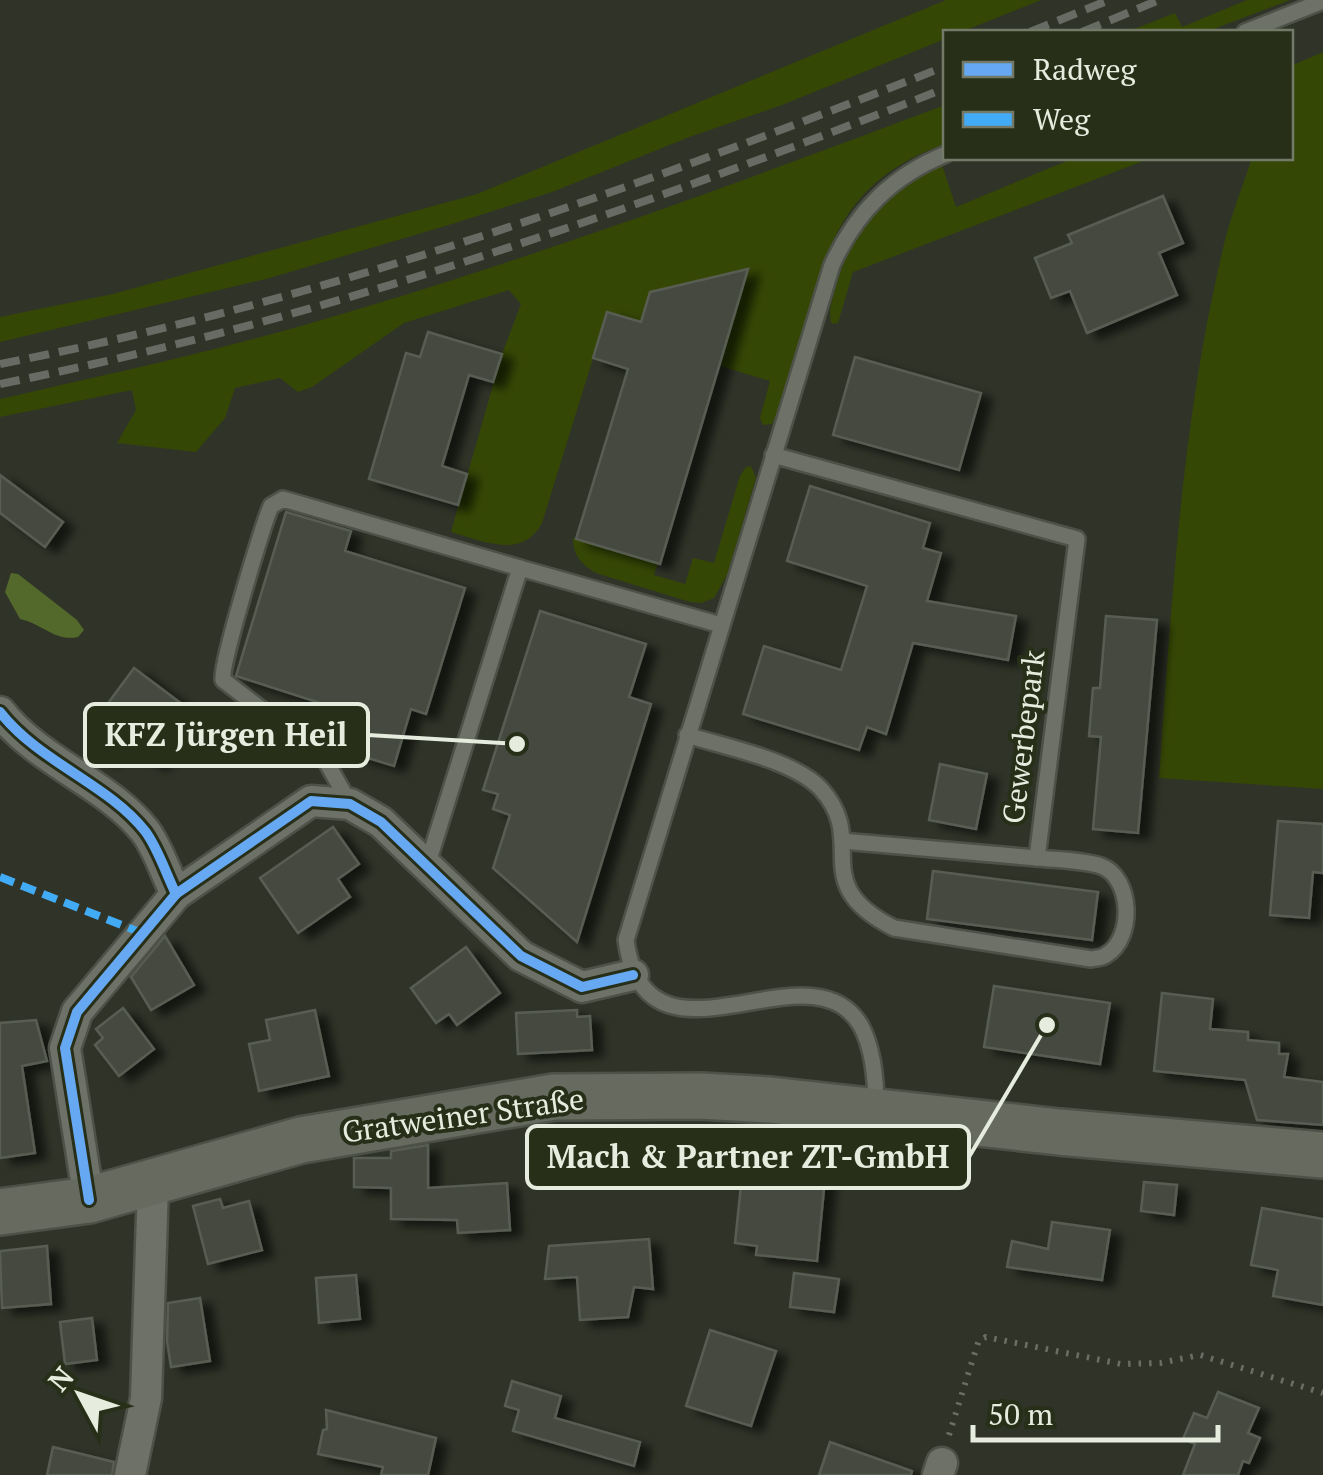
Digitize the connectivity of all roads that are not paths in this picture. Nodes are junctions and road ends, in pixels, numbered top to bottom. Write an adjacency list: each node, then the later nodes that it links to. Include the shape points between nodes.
1 (1323, 1): 2 (lane)
2 (1250, 30)
3 (943, 155): 4 (lane, via 884,190 854,225 832,265)
4 (773, 455): 6 (lane); 11 (lane, Gewerbepark, via 1077,539)
5 (520, 568): 6 (lane); 9 (lane, via 284,499 271,506 224,680 324,756); 12 (lane)
6 (721, 625): 8 (lane)
7 (0, 712): 13 (street, via 146,832)
8 (687, 734): 10 (lane, Gewerbepark, via 788,767 818,786 835,808); 14 (lane, via 630,920 626,940)
9 (350, 804): 12 (street, via 381,822); 13 (street, via 311,801)
10 (842, 841): 11 (lane); 11 (lane, Gewerbepark, via 842,875 853,900 894,928 1091,959 1106,955 1124,929 1121,884 1104,866)
11 (1037, 858)
12 (428, 866): 14 (street, via 521,956 582,987)
13 (176, 894): 18 (street, via 77,1012 64,1048)
14 (634, 974): 15 (lane, via 657,1000 675,1007 797,996 841,1006 866,1038)
15 (876, 1112): 16 (main road, Gratweiner Straße); 17 (main road, Gratweiner Straße, via 701,1096 554,1097 301,1140)
16 (1323, 1154)
17 (154, 1184): 18 (main road, Gratweiner Straße); 20 (street, via 146,1398)
18 (89, 1200): 19 (main road, Gratweiner Straße)
19 (0, 1212)
20 (130, 1475)

